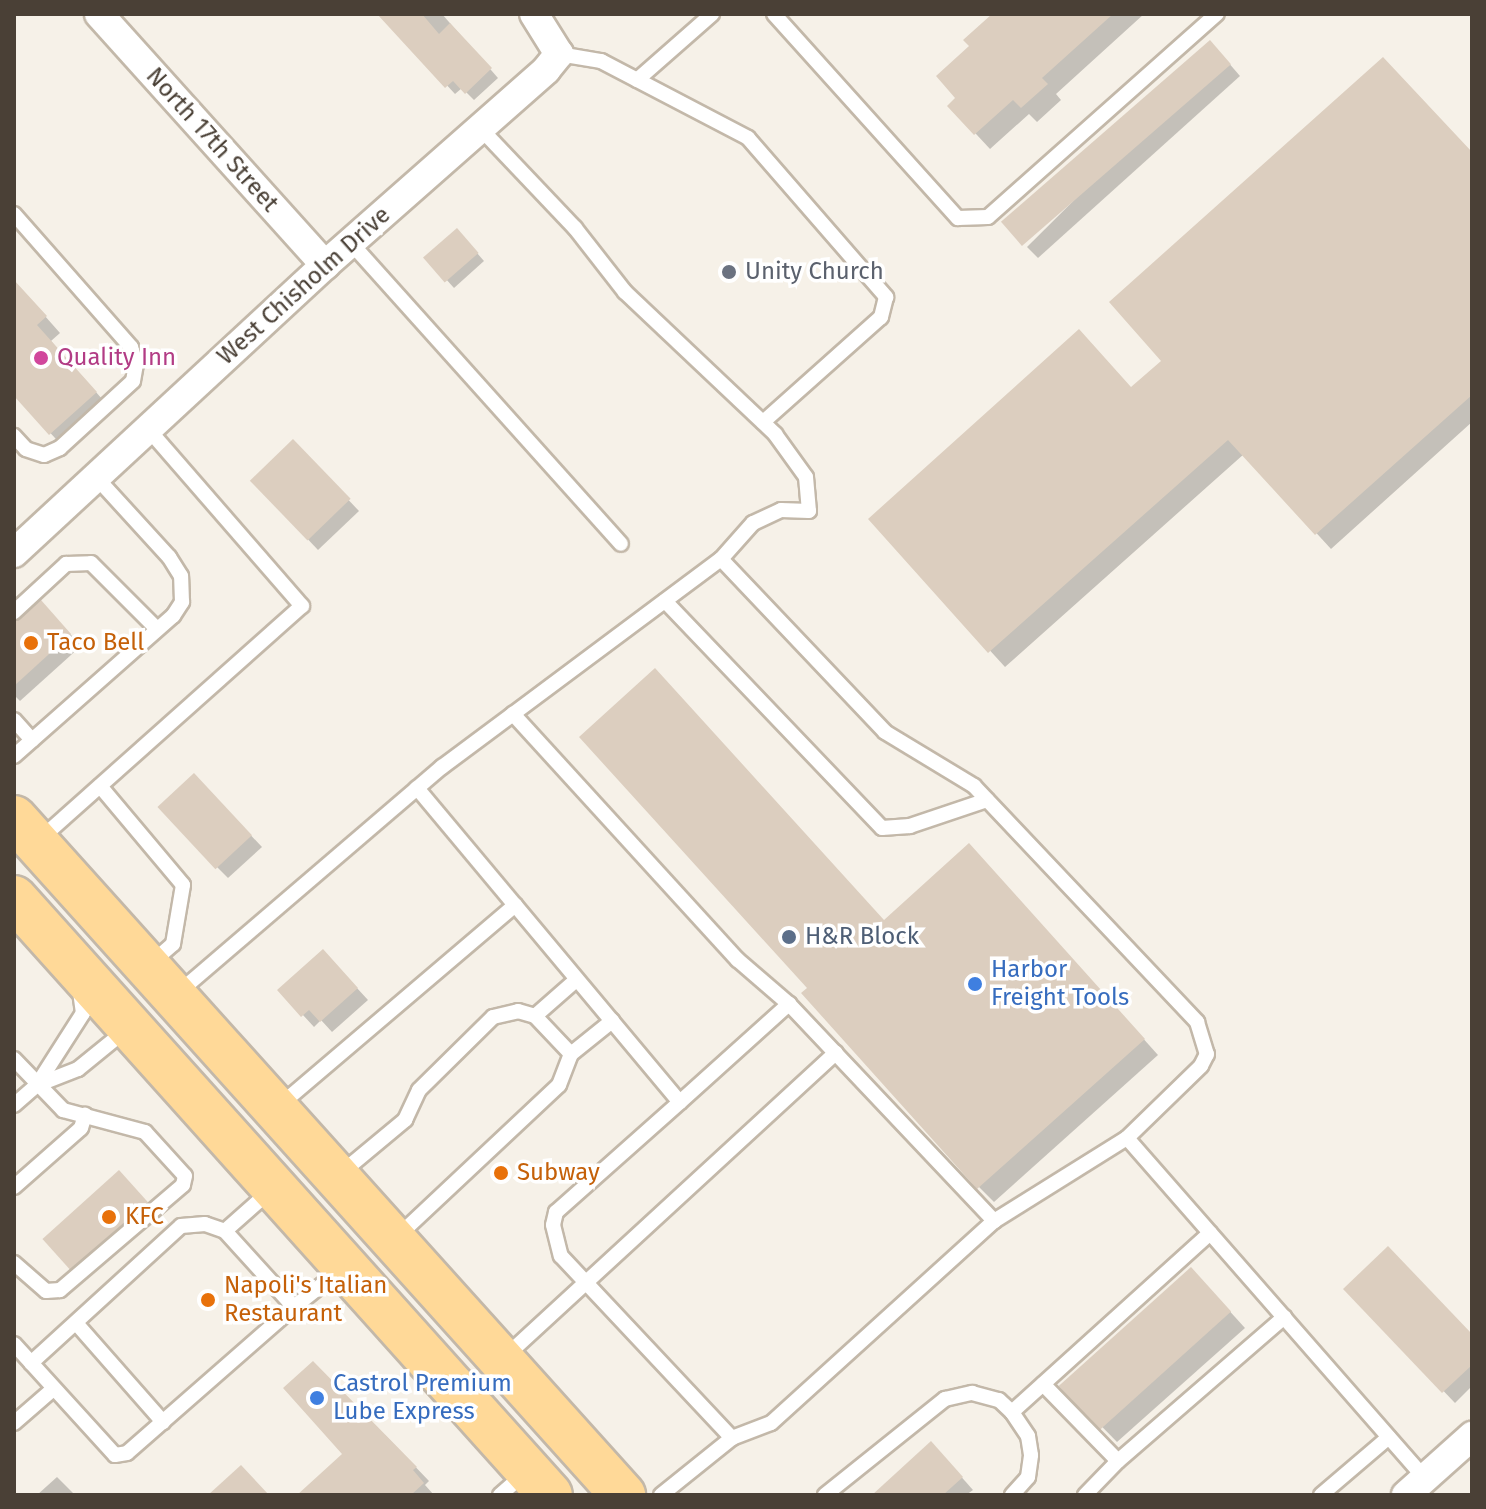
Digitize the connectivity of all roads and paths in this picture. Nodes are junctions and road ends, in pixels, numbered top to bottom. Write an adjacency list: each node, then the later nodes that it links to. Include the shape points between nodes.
1 (99, 14): 11 (street, North 17th Street)
2 (534, 14): 6 (street)
3 (712, 14): 7 (lane)
4 (774, 14): 5 (lane, via 958,218 988,217)
5 (1217, 14)
6 (559, 54): 7 (lane, via 601,61); 8 (street, West Chisholm Drive)
7 (637, 80): 12 (lane, via 748,138 886,297 881,317)
8 (480, 128): 10 (street, West Chisholm Drive); 12 (lane, via 575,228 625,292)
9 (14, 214): 14 (lane, via 131,347 136,364 133,381 60,448 44,455 26,449)
10 (351, 243): 11 (street, West Chisholm Drive); 16 (lane)
11 (325, 265): 13 (street, West Chisholm Drive)
12 (763, 422): 18 (lane, via 806,477 809,511 781,510 753,523)
13 (148, 429): 15 (street, West Chisholm Drive); 26 (lane, via 302,606)
14 (14, 436)
15 (96, 477): 17 (street, West Chisholm Drive); 21 (lane, via 181,576 182,602)
16 (621, 544)
17 (14, 553)
18 (721, 559): 19 (lane); 28 (lane, via 885,732 974,786)
19 (665, 601): 22 (lane); 28 (lane, via 882,828 910,826)
20 (14, 612): 21 (lane, via 66,564 91,563)
21 (157, 629): 24 (lane)
22 (513, 714): 27 (lane); 35 (lane, via 738,960)
23 (14, 720): 24 (lane)
24 (32, 740): 25 (lane)
25 (14, 756)
26 (100, 786): 29 (lane); 34 (lane, via 183,885)
27 (417, 788): 31 (lane); 34 (lane)
28 (987, 800): 47 (lane, via 1204,1033 1207,1054 1201,1066)
29 (25, 830): 34 (main road)
30 (14, 898): 32 (main road)
31 (515, 905): 33 (lane); 45 (lane)
32 (77, 968): 38 (main road); 42 (lane, via 83,1013)
33 (576, 980): 36 (lane); 37 (lane)
34 (161, 981): 45 (main road)
35 (789, 1004): 39 (lane); 43 (lane)
36 (535, 1016): 40 (lane); 48 (lane, via 518,1011 493,1017 419,1090 405,1120)
37 (612, 1021): 40 (lane); 43 (lane)
38 (129, 1027): 42 (lane, via 78,1069); 50 (main road)
39 (836, 1053): 52 (lane); 59 (lane)
40 (571, 1054): 56 (lane, via 559,1085)
41 (14, 1059): 42 (lane)
42 (37, 1085): 44 (lane); 46 (lane, via 63,1110)
43 (680, 1102): 59 (lane, via 556,1212 553,1225 561,1256)
44 (14, 1105)
45 (276, 1109): 48 (main road)
46 (85, 1115): 49 (lane, via 81,1128); 51 (lane, via 145,1132 182,1168 183,1185)
47 (1127, 1138): 52 (lane); 55 (lane)
48 (337, 1177): 56 (main road)
49 (14, 1187)
50 (274, 1188): 54 (lane); 58 (main road)
51 (150, 1214): 53 (lane, via 167,1216); 57 (lane, via 60,1290 46,1291)
52 (994, 1221): 73 (lane, via 771,1423)
53 (181, 1226): 54 (lane, via 205,1224); 62 (lane)
54 (225, 1231): 60 (lane)
55 (1210, 1233): 61 (lane); 66 (lane)
56 (394, 1240): 64 (main road)
57 (14, 1263)
58 (345, 1266): 60 (lane); 76 (main road)
59 (585, 1283): 64 (lane); 73 (lane)
60 (294, 1307): 69 (lane)
61 (1284, 1317): 72 (lane); 74 (lane)
62 (76, 1323): 65 (lane); 69 (lane)
63 (14, 1344): 65 (lane)
64 (501, 1360): 77 (main road)
65 (31, 1363): 67 (lane)
66 (1043, 1384): 68 (lane); 74 (lane)
67 (52, 1390): 69 (lane, via 115,1455 127,1453); 70 (lane)
68 (1012, 1412): 79 (lane, via 999,1400 972,1393 945,1399); 80 (lane, via 1028,1436 1031,1455 1028,1477)
69 (163, 1422)
70 (14, 1423)
71 (1472, 1436): 75 (street)
72 (1389, 1437): 75 (lane); 82 (lane)
73 (732, 1438): 78 (lane)
74 (1118, 1461): 81 (lane)
75 (1415, 1486)
76 (526, 1487)
77 (623, 1495)
78 (661, 1495)
79 (825, 1495)
80 (1012, 1495)
81 (1085, 1495)
82 (1321, 1495)

